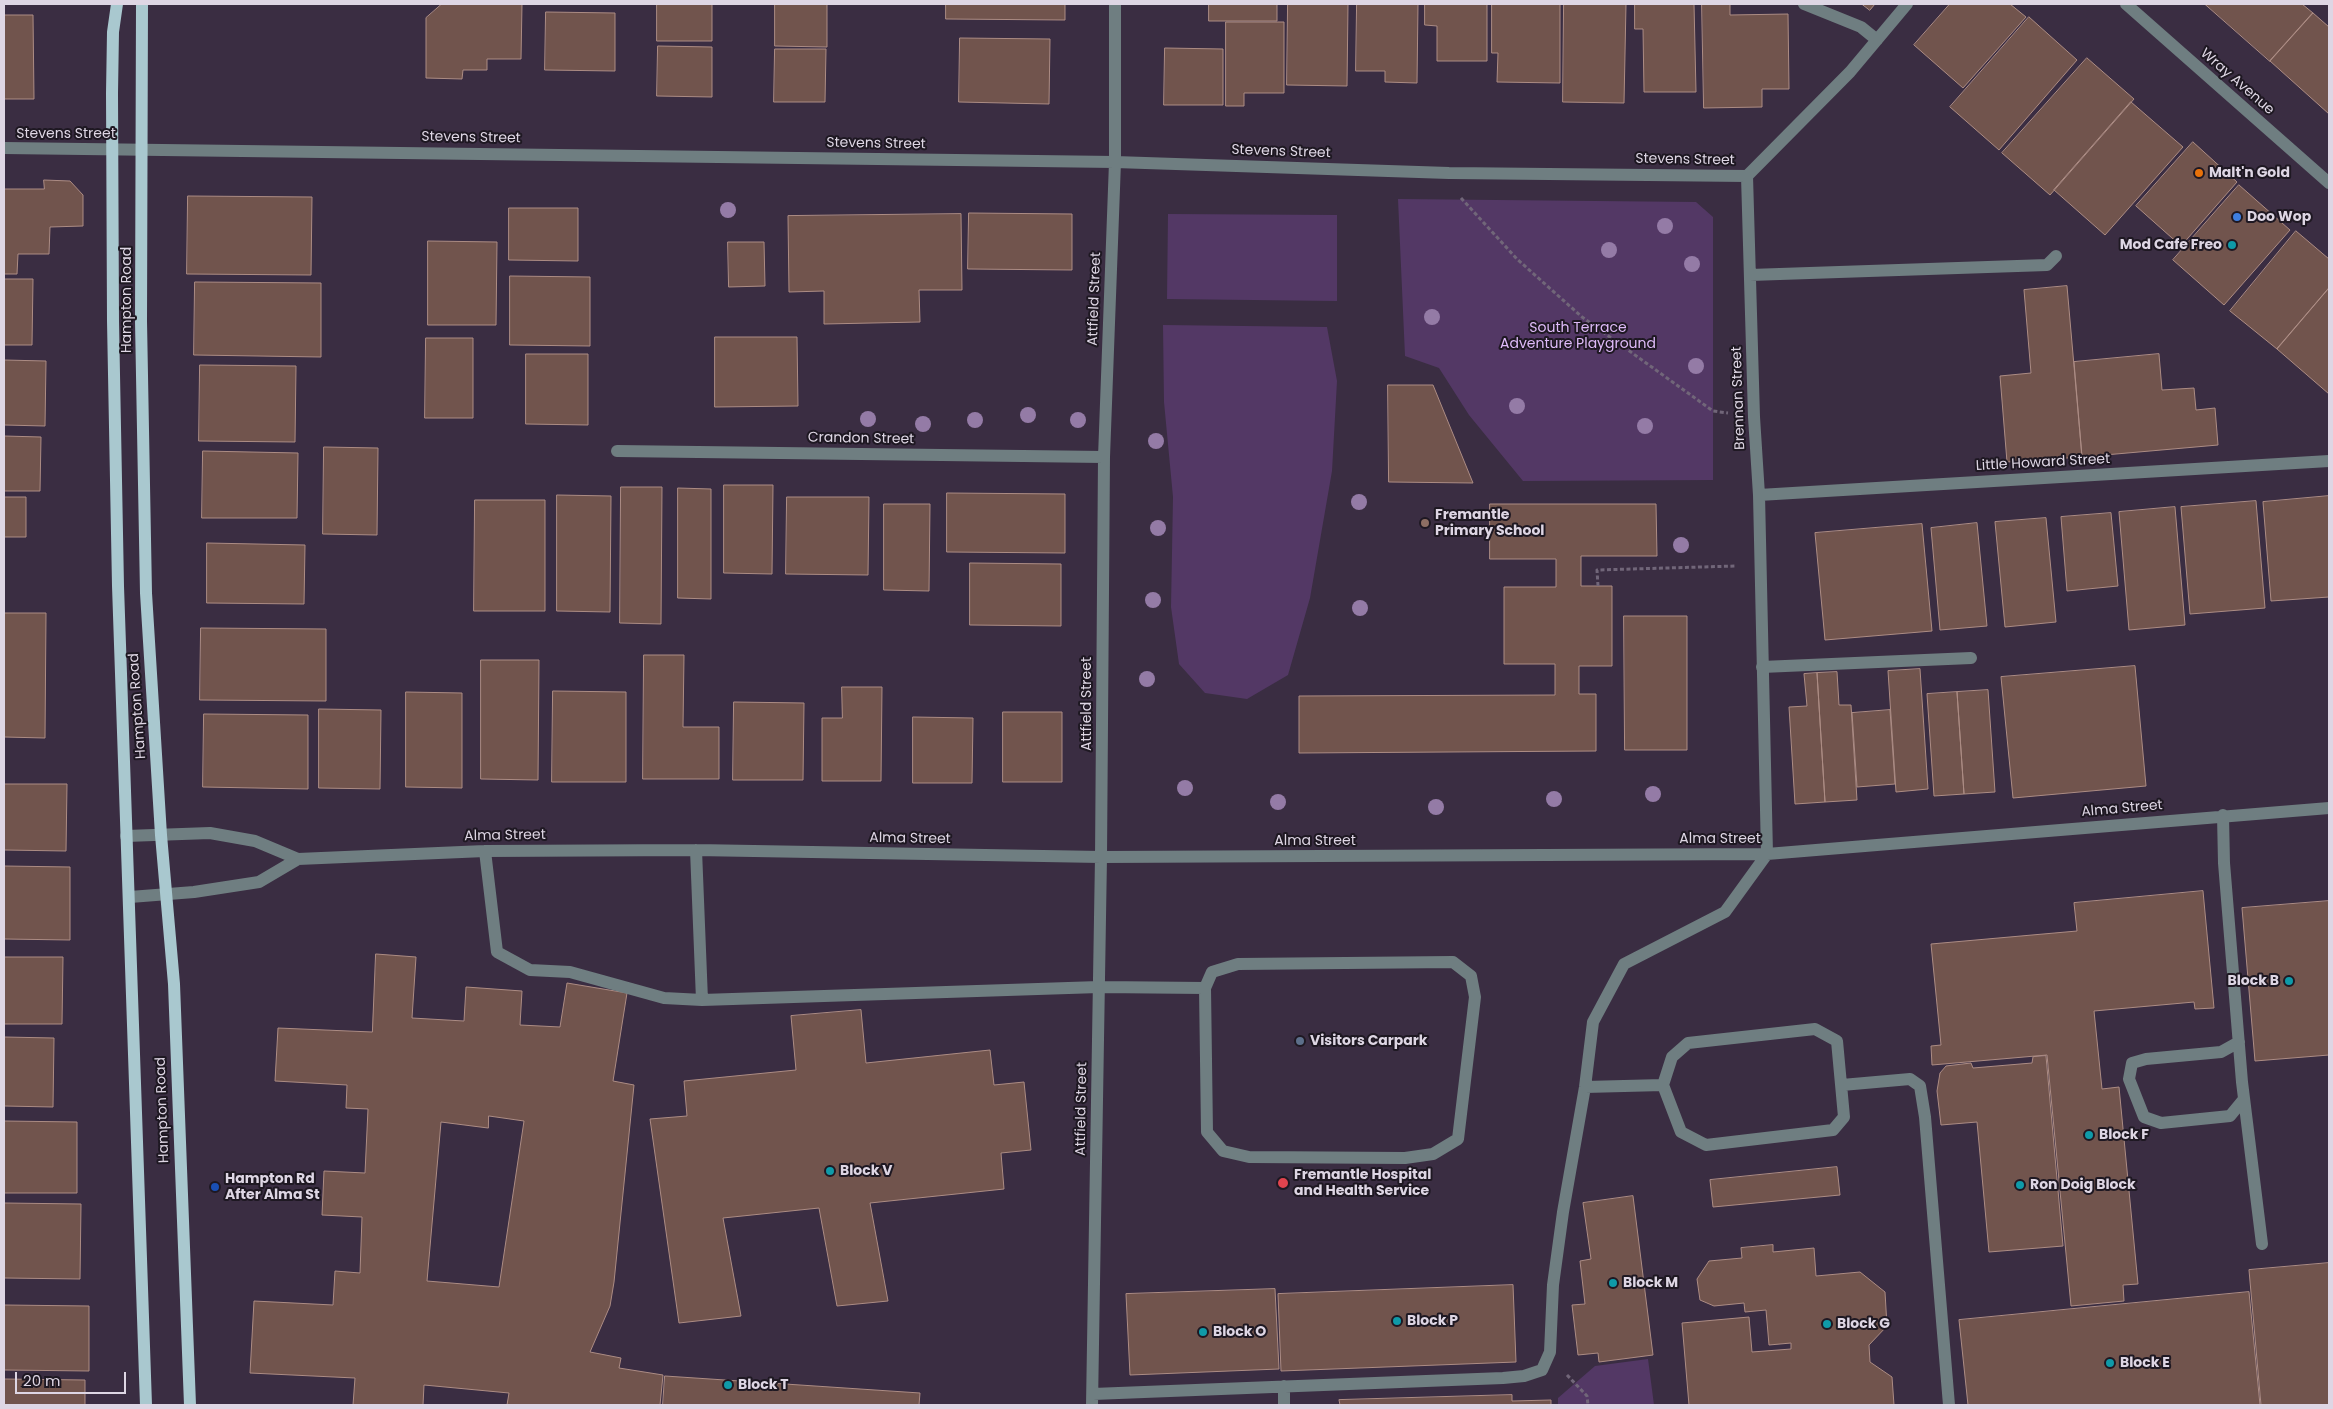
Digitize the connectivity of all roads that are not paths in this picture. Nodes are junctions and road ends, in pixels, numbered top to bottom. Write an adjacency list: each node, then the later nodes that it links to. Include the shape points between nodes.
1 (117, 4): 9 (main road, Hampton Road, via 113,32)
2 (142, 4): 10 (main road, Hampton Road)
3 (1115, 4): 11 (street, Attfield Street)
4 (1804, 4): 7 (street, via 1861,27)
5 (1907, 4): 7 (street)
6 (2126, 4): 13 (street, Wray Avenue)
7 (1877, 40): 12 (street, via 1850,72)
8 (4, 148): 9 (street, Stevens Street)
9 (111, 148): 10 (street, Stevens Street); 25 (main road, Hampton Road)
10 (141, 149): 11 (street, Stevens Street); 24 (main road, Hampton Road, via 146,593)
11 (1115, 162): 12 (street, Stevens Street, via 1449,173); 17 (street, Attfield Street)
12 (1747, 176): 15 (street, Brennan Street)
13 (2329, 183)
14 (2056, 256): 15 (street, via 2047,265)
15 (1750, 275): 19 (street, Brennan Street)
16 (617, 451): 17 (street, Crandon Street)
17 (1104, 457): 29 (street, Attfield Street)
18 (2329, 460): 19 (street, Little Howard Street)
19 (1759, 495): 21 (street, Brennan Street)
20 (1971, 658): 21 (street)
21 (1762, 667): 28 (street, Brennan Street)
22 (2329, 808): 23 (street, Alma Street)
23 (2223, 815): 28 (street, Alma Street); 36 (street)
24 (161, 835): 25 (street, Alma Street); 30 (street, Alma Street, via 210,833 255,841); 31 (main road, Hampton Road)
25 (126, 836): 32 (main road, Hampton Road)
26 (696, 850): 27 (street, Alma Street); 29 (street, Alma Street); 35 (street)
27 (485, 851): 30 (street, Alma Street); 35 (street, via 497,952 530,970 570,972 664,998)
28 (1767, 854): 29 (street, Alma Street); 39 (street, via 1725,912 1624,964 1592,1022)
29 (1101, 857): 33 (street, Attfield Street)
30 (298, 859): 31 (street, Alma Street, via 258,882)
31 (167, 894): 32 (street, Alma Street); 45 (main road, Hampton Road, via 174,984)
32 (130, 897): 44 (main road, Hampton Road)
33 (1099, 987): 34 (street); 35 (street); 43 (street, Attfield Street)
34 (1205, 988): 34 (street, via 1212,972 1238,964 1453,962 1471,976 1475,997 1458,1139 1433,1154 1405,1158 1249,1157 1223,1151 1207,1132)
35 (702, 1000)
36 (2239, 1042): 40 (street); 40 (street, via 2221,1052 2132,1063 2129,1079 2144,1117 2161,1123 2230,1116)
37 (1663, 1085): 38 (street, via 1672,1057 1688,1043 1815,1029 1836,1040); 38 (street, via 1681,1132 1706,1145 1833,1130 1844,1117); 39 (street)
38 (1842, 1085): 47 (street, via 1910,1079 1920,1086)
39 (1585, 1087): 42 (street, via 1563,1212 1550,1352 1542,1370 1524,1376)
40 (2244, 1099): 41 (street)
41 (2262, 1244)
42 (1284, 1386): 43 (street); 46 (street)
43 (1093, 1399)
44 (146, 1405)
45 (190, 1405)
46 (1284, 1405)
47 (1949, 1405)

